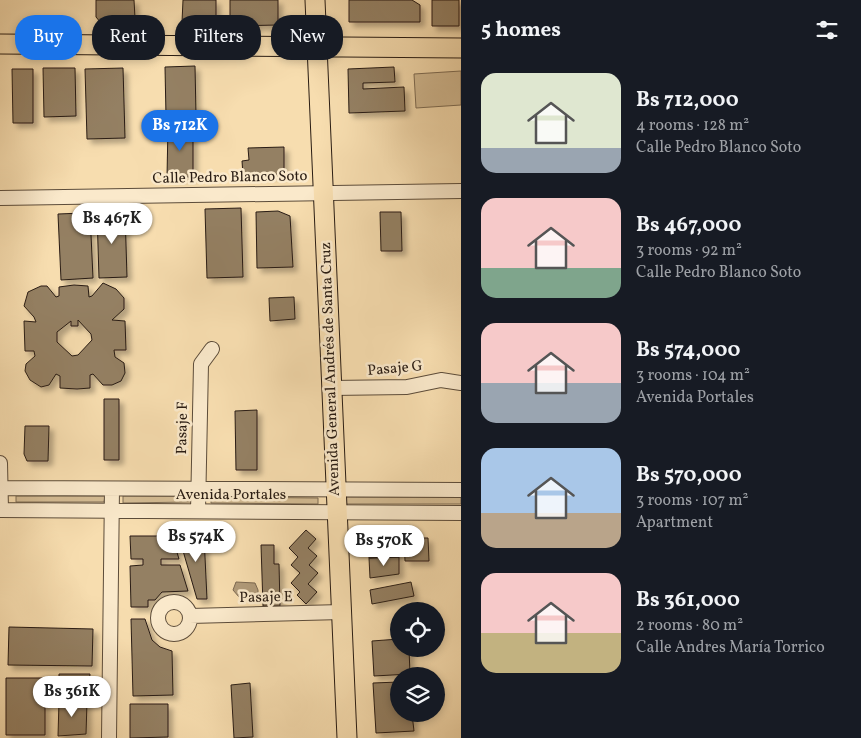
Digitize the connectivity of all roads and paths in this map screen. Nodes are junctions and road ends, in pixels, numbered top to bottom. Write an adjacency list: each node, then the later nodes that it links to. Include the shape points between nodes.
1 (315, 0): 2 (main road, Avenida General Andrés de Santa Cruz)
2 (315, 15)
3 (0, 44): 4 (main road)
4 (271, 46)
5 (343, 46): 6 (main road)
6 (461, 48)
7 (317, 60): 9 (main road, Avenida General Andrés de Santa Cruz)
8 (461, 192): 9 (street, Calle Pedro Blanco Soto)
9 (324, 193): 10 (street, Calle Pedro Blanco Soto); 13 (main road, Avenida General Andrés de Santa Cruz)
10 (0, 198)
11 (212, 349): 17 (street, Pasaje F, via 201,364)
12 (461, 383): 13 (street, Pasaje G, via 441,380 407,387)
13 (332, 388): 18 (main road, Avenida General Andrés de Santa Cruz)
14 (0, 463): 15 (street)
15 (0, 488): 16 (street, Avenida Portales); 20 (street)
16 (112, 489): 17 (street, Avenida Portales); 21 (street)
17 (198, 489): 18 (street, Avenida Portales); 22 (street, Pasaje F)
18 (336, 490): 19 (street, Avenida Portales); 23 (main road, Avenida General Andrés de Santa Cruz)
19 (461, 490)
20 (0, 510): 21 (street, Avenida Portales)
21 (112, 511): 22 (street, Avenida Portales); 27 (street)
22 (198, 511): 23 (street, Avenida Portales)
23 (337, 512): 24 (street, Avenida Portales); 25 (main road, Avenida General Andrés de Santa Cruz)
24 (461, 513)
25 (342, 612): 26 (street, Pasaje E); 28 (main road, Avenida General Andrés de Santa Cruz)
26 (190, 616)
27 (109, 738)
28 (347, 738)

